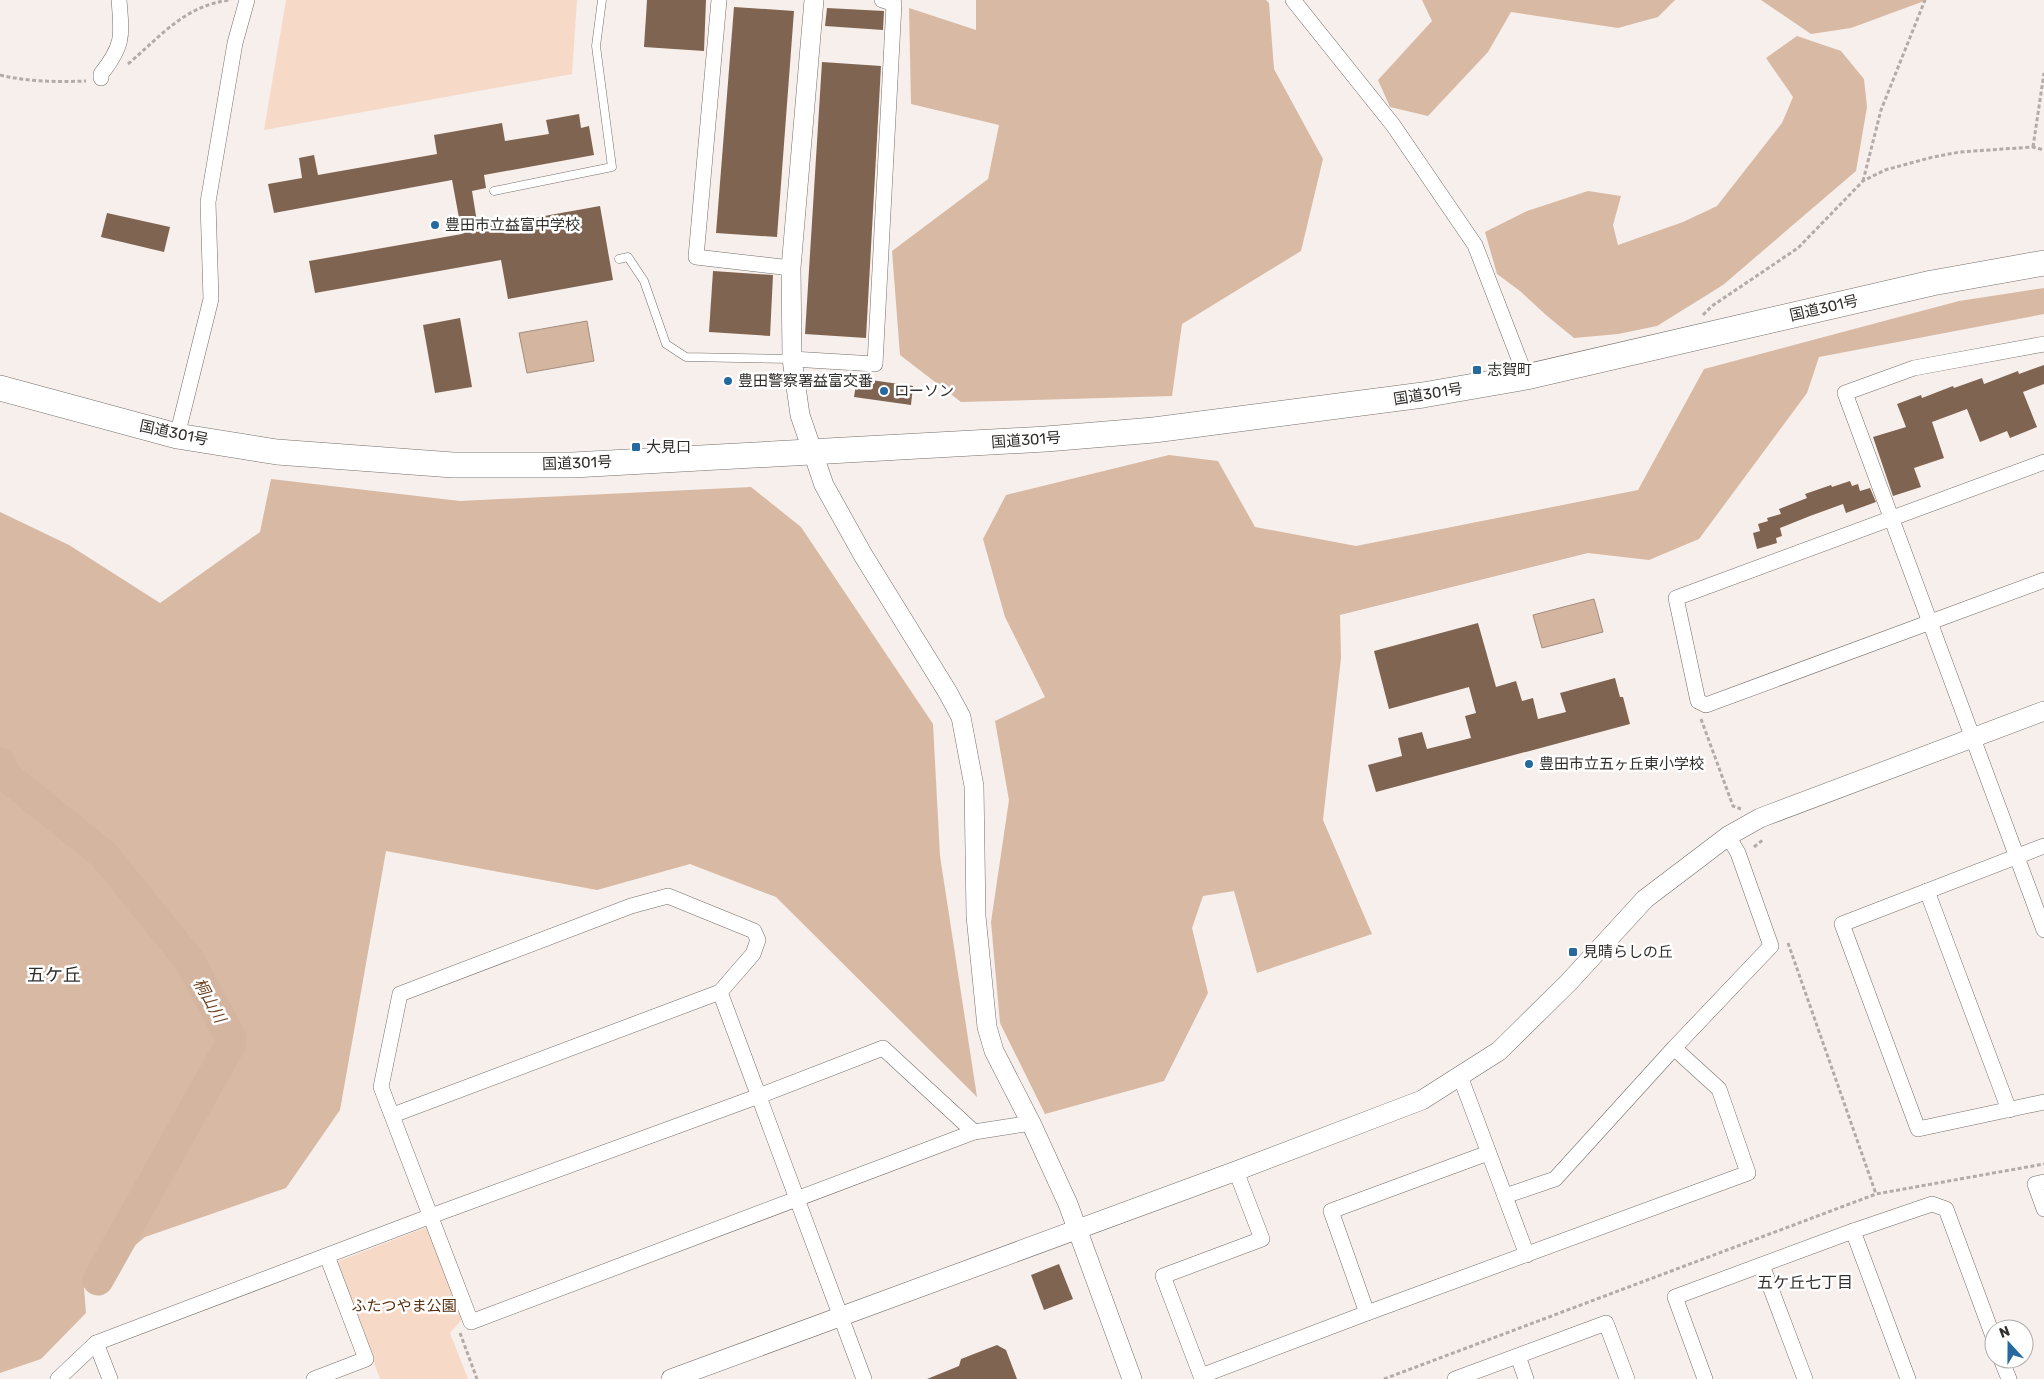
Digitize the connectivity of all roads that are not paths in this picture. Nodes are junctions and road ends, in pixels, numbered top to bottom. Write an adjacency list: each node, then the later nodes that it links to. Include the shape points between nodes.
1 (119, 0): 8 (street, via 120,44)
2 (247, 0): 17 (street, via 235,43 208,202 211,299)
3 (602, 0): 9 (lane, via 596,46 612,168)
4 (719, 0): 12 (street, via 696,257)
5 (814, 0): 12 (street)
6 (882, 0): 14 (street, via 894,4 875,364)
7 (1293, 0): 15 (street, via 1393,125 1475,244)
8 (101, 78)
9 (494, 191)
10 (620, 259): 14 (lane, via 628,257 644,281 666,344 686,358)
11 (2044, 263): 15 (highway, 国道301号, via 1932,283)
12 (792, 268): 14 (street)
13 (2044, 344): 20 (street, via 1914,368 1845,393)
14 (792, 359): 18 (street, via 800,415)
15 (1526, 377): 18 (highway, 国道301号, via 1413,397 1154,430)
16 (0, 388): 17 (highway, 国道301号)
17 (177, 436): 18 (highway, 国道301号, via 277,452 453,464 573,465)
18 (812, 452): 37 (street, via 824,485 863,555 961,717 974,786 976,916 987,1027 994,1052)
19 (2044, 462): 20 (street)
20 (1891, 518): 22 (street); 22 (street, via 1676,598 1698,701 1706,705)
21 (2044, 580): 22 (street)
22 (1930, 622): 24 (street)
23 (2044, 711): 24 (street)
24 (1972, 737): 25 (street, via 1760,818); 27 (street)
25 (1728, 836): 31 (street, via 1738,853 1770,946); 32 (street, via 1646,899 1499,1051)
26 (2044, 846): 27 (street)
27 (2016, 857): 28 (street); 29 (street)
28 (1927, 891): 35 (street); 35 (street, via 1842,924 1918,1129)
29 (2044, 930)
30 (720, 992): 33 (street); 36 (street); 36 (street, via 753,954 758,940 754,931 668,896 631,906 400,994 381,1087)
31 (1674, 1048): 42 (street, via 1555,1179); 48 (street, via 1719,1089 1748,1173)
32 (1460, 1076): 39 (street); 40 (street, via 1422,1100)
33 (759, 1096): 38 (street, via 883,1048); 43 (street); 45 (street)
34 (2044, 1102): 35 (street)
35 (2009, 1110)
36 (392, 1116): 45 (street)
37 (1031, 1123): 38 (street); 46 (street)
38 (974, 1132): 43 (street)
39 (1488, 1153): 42 (street); 51 (street, via 1331,1211)
40 (1236, 1171): 46 (street); 51 (street, via 1262,1239 1163,1276 1201,1376)
41 (2044, 1182): 44 (street, via 2035,1184)
42 (1505, 1196): 48 (street)
43 (798, 1200): 45 (street, via 471,1322); 52 (street)
44 (2044, 1209)
45 (431, 1216): 49 (street)
46 (1077, 1229): 52 (street); 61 (street)
47 (1853, 1231): 50 (street); 53 (street, via 1932,1204 1946,1209); 67 (street)
48 (1527, 1255): 51 (street)
49 (327, 1256): 54 (street); 58 (street, via 366,1359)
50 (1762, 1265): 65 (street, via 1675,1298); 66 (street)
51 (1367, 1313)
52 (840, 1316): 59 (street); 60 (street)
53 (1987, 1319)
54 (96, 1343): 56 (street); 57 (street)
55 (1518, 1356): 62 (street); 63 (street); 64 (street, via 1606,1323)
56 (58, 1379)
57 (110, 1379)
58 (314, 1379)
59 (671, 1379)
60 (864, 1379)
61 (1132, 1379)
62 (1455, 1379)
63 (1526, 1379)
64 (1627, 1379)
65 (1706, 1379)
66 (1805, 1379)
67 (1908, 1379)

